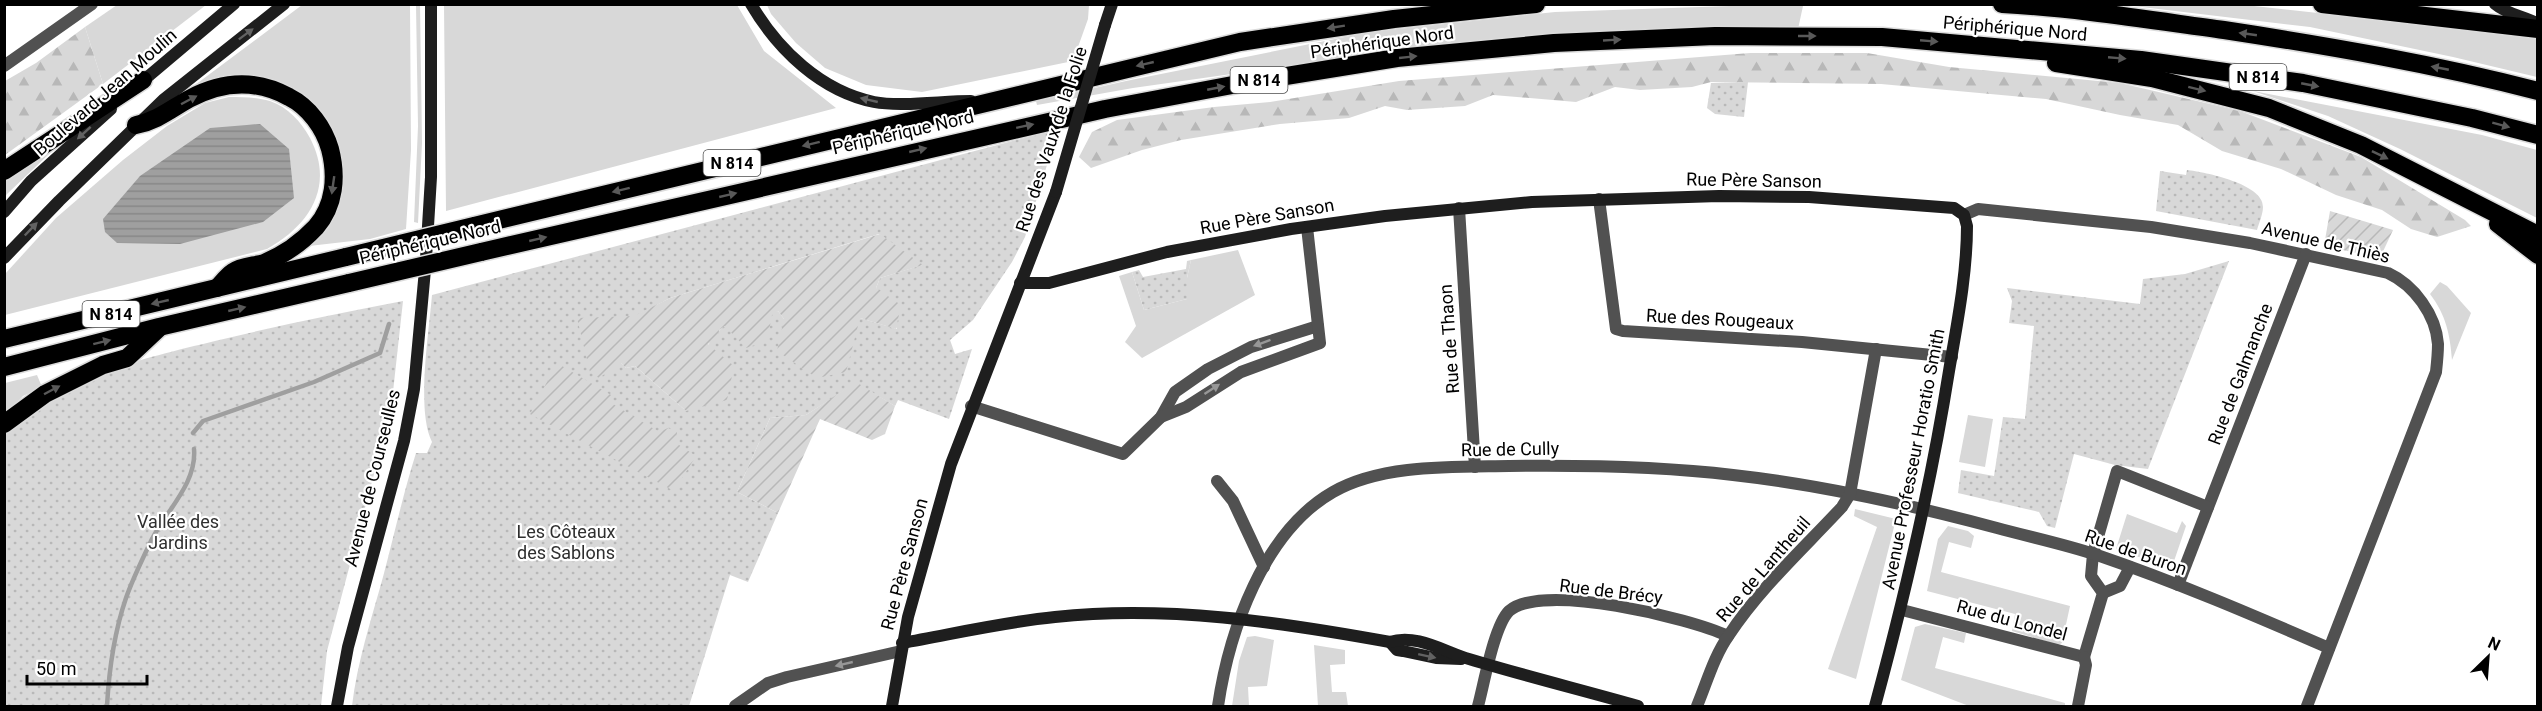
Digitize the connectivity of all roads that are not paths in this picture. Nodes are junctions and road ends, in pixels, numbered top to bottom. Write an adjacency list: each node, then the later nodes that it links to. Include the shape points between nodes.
1 (92, 4): 15 (street)
2 (234, 4): 16 (street, Boulevard Jean Moulin)
3 (284, 4): 19 (street, one-way to 3)
4 (431, 4): 60 (street, Avenue de Courseulles, via 431,177 414,389 404,441 348,646)
5 (751, 4): 18 (street, one-way to 5, via 875,102 850,95 821,81 794,59)
6 (1112, 4): 32 (street, Rue des Vaux de la Folie, bridge, via 1056,192)
7 (1536, 4): 18 (highway, Périphérique Nord / N 814, one-way to 18, via 1394,19 1240,42)
8 (2002, 4): 17 (highway, Périphérique Nord / N 814, one-way to 8, via 2314,44 2139,18)
9 (2322, 4): 11 (highway)
10 (2495, 4): 12 (street)
11 (2417, 9): 13 (highway)
12 (2538, 24)
13 (2538, 29)
14 (1975, 45): 20 (highway, Périphérique Nord / N 814, one-way to 20, via 2141,60 2303,83); 22 (highway, one-way to 22, via 2152,78 2269,108 2361,145); 35 (highway, Périphérique Nord / N 814, one-way to 14, bridge, via 1105,109 1397,58 1554,43 1715,36 1882,37)
15 (4, 66)
16 (143, 80): 21 (highway); 25 (street, Boulevard Jean Moulin, one-way to 25, via 31,181)
17 (2538, 91)
18 (990, 101): 33 (highway, Périphérique Nord / N 814, one-way to 33, bridge)
19 (136, 125): 31 (street, one-way to 19); 33 (highway, one-way to 33, via 151,122 191,98 217,88 260,85 298,101 312,115 329,145 334,176 326,212 299,244 263,263 234,271)
20 (2538, 135)
21 (4, 171)
22 (2459, 193): 28 (highway); 30 (highway)
23 (1599, 199): 24 (street, Rue Père Sanson); 26 (street, Rue Père Sanson, via 1809,197 1941,206); 37 (street, Rue des Rougeaux, via 1616,328)
24 (1459, 208): 27 (street, Rue Père Sanson); 43 (street, Rue de Thaon)
25 (4, 212)
26 (1964, 215): 29 (street, Avenue de Thiès, via 1978,209 2050,215 2163,229); 38 (street, Avenue Professeur Horatio Smith, via 1967,235)
27 (1307, 227): 32 (street, Rue Père Sanson, via 1167,252 1049,282); 34 (street)
28 (2538, 235)
29 (2306, 254): 46 (street, Rue de Galmanche); 57 (street, Avenue de Thiès, via 2396,276 2421,302 2438,342 2436,372)
30 (2538, 255)
31 (4, 258)
32 (1020, 283): 40 (street, Rue Père Sanson)
33 (217, 288): 36 (highway, Périphérique Nord / N 814, one-way to 36)
34 (1318, 326): 41 (street, one-way to 41, via 1230,357 1175,392); 41 (street, one-way to 34, via 1186,407 1241,372 1320,343)
35 (159, 327): 39 (highway, Périphérique Nord / N 814, one-way to 35); 42 (highway, one-way to 35, via 45,394 103,365 127,358)
36 (4, 339)
37 (1876, 349): 38 (street, Rue des Rougeaux); 45 (street)
38 (1952, 357): 47 (street, Avenue Professeur Horatio Smith)
39 (4, 367)
40 (971, 406): 41 (street, via 1123,454); 56 (street, Rue Père Sanson, via 932,524)
41 (1161, 417)
42 (4, 424)
43 (1475, 467): 45 (street, Rue de Cully, via 1671,469 1770,479); 49 (street, Rue de Cully, via 1394,472 1348,485 1303,514)
44 (1217, 481): 49 (street, via 1233,501)
45 (1850, 494): 47 (street, Rue de Cully); 55 (street, Rue de Lantheuil)
46 (2208, 507): 48 (street, via 2117,471); 51 (street, Rue de Galmanche)
47 (1925, 509): 48 (street, Rue de Buron); 53 (street, Avenue Professeur Horatio Smith)
48 (2093, 554): 50 (street, Rue de Buron); 52 (street, via 2091,576)
49 (1264, 567): 54 (street, Rue de Cully)
50 (2130, 567): 51 (street, Rue de Buron); 52 (street, via 2120,586)
51 (2178, 585): 57 (street, Rue de Buron)
52 (2103, 593): 58 (street, Rue du Londel)
53 (1902, 610): 58 (street, Rue du Londel); 67 (street, Avenue Professeur Horatio Smith)
54 (1240, 619): 56 (street, via 1142,614 1055,617); 59 (street, via 1390,642 1399,639); 63 (street, Rue de Cully, via 1230,646)
55 (1728, 636): 59 (street, Rue de Brécy, via 1624,607 1535,601 1508,612 1500,625); 66 (street, Rue de Lantheuil)
56 (902, 647): 61 (street, one-way to 61, via 768,683); 62 (street, Rue Père Sanson)
57 (2329, 648): 69 (street, Avenue de Thiès)
58 (2084, 657): 68 (street)
59 (1489, 664): 64 (street, Rue de Brécy); 65 (street)
60 (337, 706)
61 (735, 706)
62 (892, 706)
63 (1218, 706)
64 (1478, 706)
65 (1638, 706)
66 (1697, 706)
67 (1875, 706)
68 (2078, 706)
69 (2307, 706)

